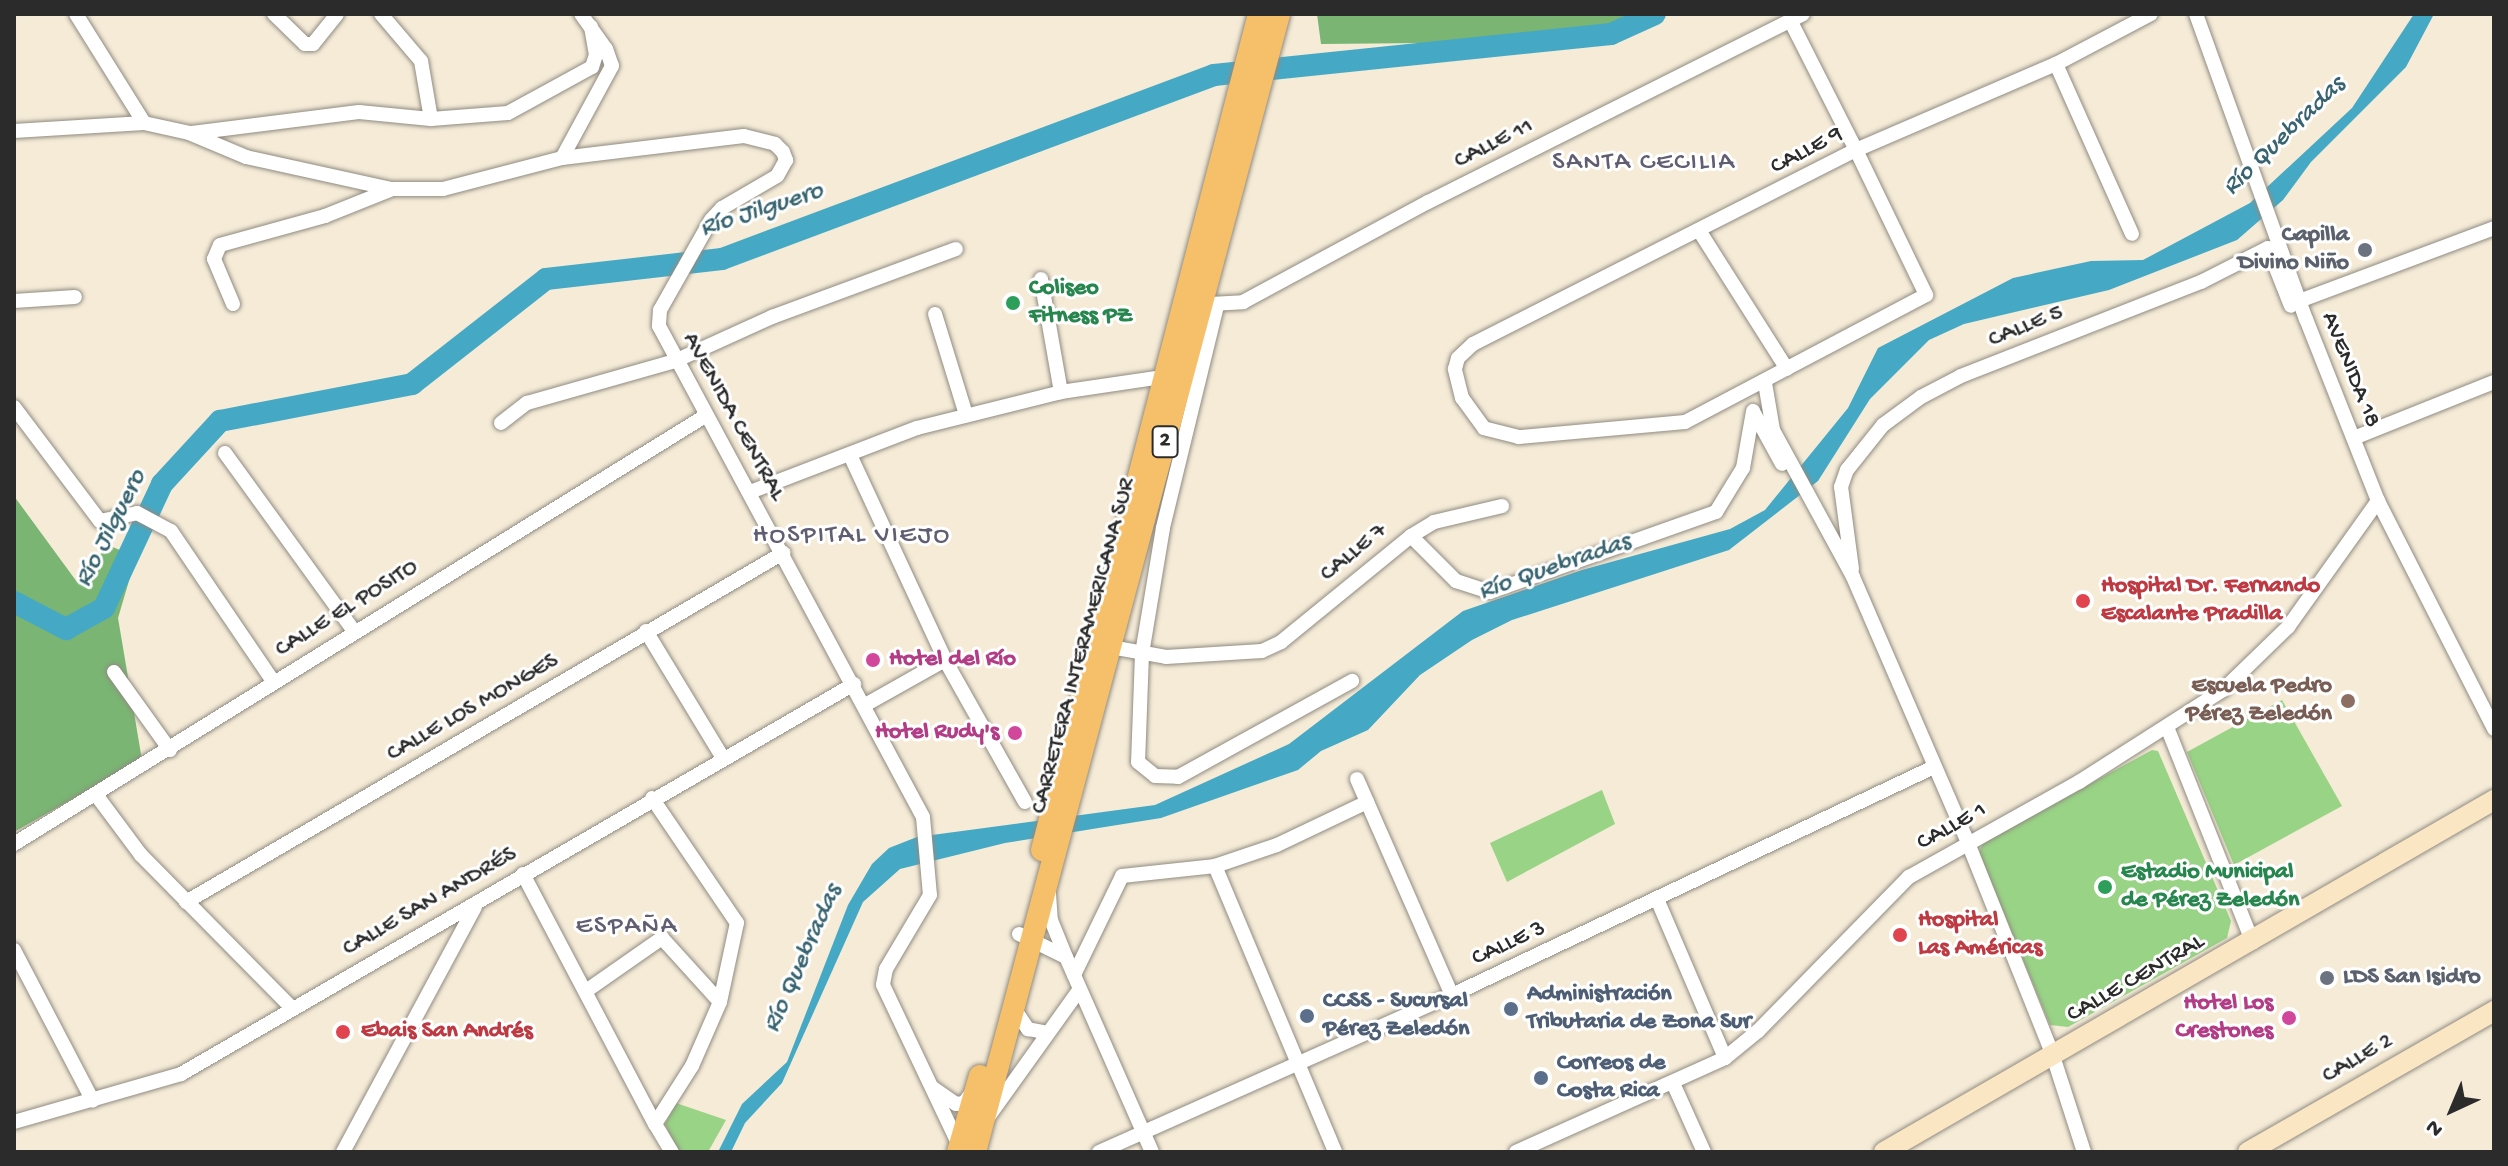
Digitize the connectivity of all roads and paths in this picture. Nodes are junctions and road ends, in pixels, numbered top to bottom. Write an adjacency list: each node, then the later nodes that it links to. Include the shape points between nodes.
1 (76, 14): 14 (street)
2 (274, 14): 3 (street, via 305,44 313,44)
3 (337, 14)
4 (381, 14): 13 (street, via 421,61)
5 (581, 14): 11 (street)
6 (1259, 14): 27 (highway, CARRETERA INTERAMERICANA SUR / 2, via 1236,100)
7 (1279, 14): 27 (highway, CARRETERA INTERAMERICANA SUR / 2)
8 (2151, 14): 12 (street, CALLE 9)
9 (2196, 14): 28 (street, AVENIDA 18)
10 (1797, 17): 17 (street); 27 (street, CALLE 11, via 1428,202 1243,302)
11 (591, 26): 13 (street, via 596,55 580,76 508,113); 18 (street, via 612,66)
12 (2056, 64): 17 (street, CALLE 9); 22 (street)
13 (431, 119): 16 (street, via 359,112)
14 (144, 123): 15 (street); 16 (street)
15 (14, 131)
16 (189, 133): 19 (street, via 246,157)
17 (1856, 150): 21 (street, CALLE 9); 33 (street, via 1926,295)
18 (562, 158): 19 (street, via 443,189); 32 (street, AVENIDA CENTRAL, via 744,136 775,144 786,160 777,176 722,208 699,238 660,310 659,326)
19 (392, 189): 29 (street, via 325,216 220,245 214,259)
20 (2494, 228): 28 (street)
21 (1700, 232): 33 (street); 37 (street, CALLE 9, via 1473,344 1455,369 1462,398 1484,428 1519,437 1685,422)
22 (2132, 234)
23 (956, 249): 32 (street, via 772,317)
24 (1041, 279): 38 (street)
25 (75, 297): 26 (street)
26 (14, 301)
27 (1202, 301): 34 (highway, CARRETERA INTERAMERICANA SUR / 2); 58 (street)
28 (2299, 301): 31 (street, AVENIDA 18)
29 (233, 304)
30 (935, 314): 41 (street)
31 (2306, 319): 44 (street, AVENIDA 18); 54 (street, CALLE 5, via 2291,307 2268,248 2201,282 1961,376 1921,397 1883,425 1847,470 1841,487)
32 (675, 361): 42 (street, AVENIDA CENTRAL); 43 (street, via 527,403)
33 (1787, 369): 36 (street)
34 (1174, 377): 38 (street); 57 (highway, CARRETERA INTERAMERICANA SUR / 2)
35 (2494, 382): 44 (street)
36 (1765, 383): 37 (street); 47 (street)
37 (1751, 391): 40 (street)
38 (1061, 392): 41 (street)
39 (14, 407): 61 (street, via 100,521 137,513 171,531)
40 (1753, 411): 47 (street); 48 (street, CALLE 7)
41 (966, 415): 46 (street)
42 (705, 416): 49 (street, AVENIDA CENTRAL); 55 (street, CALLE EL POSITO)
43 (501, 423)
44 (2354, 438): 50 (street, AVENIDA 18)
45 (225, 453): 55 (street)
46 (850, 455): 49 (street); 59 (street)
47 (1781, 458): 48 (street, via 1757,455); 54 (street)
48 (1743, 468): 52 (street, CALLE 7, via 1716,512 1490,592 1456,581)
49 (750, 492): 53 (street, AVENIDA CENTRAL)
50 (2378, 501): 65 (street, CALLE 1, via 2276,642 2223,690); 66 (street, AVENIDA 18)
51 (1502, 506): 52 (street, via 1434,522)
52 (1411, 536): 58 (street, CALLE 7, via 1272,647 1239,655)
53 (783, 553): 56 (street, CALLE LOS MONGES); 63 (street, AVENIDA CENTRAL)
54 (1853, 577): 69 (street)
55 (354, 631): 61 (street, CALLE EL POSITO)
56 (646, 631): 68 (street); 82 (street, CALLE LOS MONGES)
57 (1101, 645): 58 (street, CALLE 7); 78 (highway, CARRETERA INTERAMERICANA SUR / 2)
58 (1142, 654): 62 (street, via 1135,748 1147,771 1165,780)
59 (945, 660): 64 (street); 74 (street)
60 (114, 672): 67 (street)
61 (273, 681): 67 (street, CALLE EL POSITO)
62 (1352, 681)
63 (854, 684): 64 (street, AVENIDA CENTRAL); 68 (street, CALLE SAN ANDRÉS)
64 (865, 705): 101 (street, AVENIDA CENTRAL, via 923,817 932,877 927,904 886,969 883,985)
65 (2167, 727): 76 (street, CALLE 1); 85 (street)
66 (2494, 729)
67 (170, 750): 71 (street, CALLE EL POSITO)
68 (723, 758): 72 (street, CALLE SAN ANDRÉS)
69 (1934, 767): 76 (street); 81 (street, CALLE 3)
70 (1357, 779): 75 (street)
71 (97, 796): 77 (street, CALLE EL POSITO); 82 (street, via 141,855)
72 (652, 798): 80 (street, CALLE SAN ANDRÉS); 91 (street, via 737,923)
73 (2494, 800): 85 (main road, CALLE CENTRAL)
74 (1025, 802)
75 (1367, 802): 79 (street, via 1277,845); 90 (street)
76 (1968, 843): 96 (street); 97 (street, CALLE 1, via 1909,877)
77 (14, 844)
78 (1049, 861): 84 (highway, CARRETERA INTERAMERICANA SUR / 2); 87 (street, via 1051,920)
79 (1215, 866): 88 (street, via 1122,876); 98 (street)
80 (523, 874): 83 (street, CALLE SAN ANDRÉS); 89 (street)
81 (1657, 899): 90 (street, CALLE 3); 97 (street)
82 (186, 902): 93 (street)
83 (475, 906): 93 (street, CALLE SAN ANDRÉS); 109 (street)
84 (1024, 937): 87 (street); 92 (highway, CARRETERA INTERAMERICANA SUR / 2); 100 (highway, CARRETERA INTERAMERICANA SUR / 2)
85 (2253, 943): 96 (main road, CALLE CENTRAL)
86 (14, 950): 102 (street)
87 (1066, 957): 88 (street)
88 (1077, 982): 95 (street); 106 (street)
89 (586, 991): 91 (street, via 662,938); 104 (street)
90 (1452, 995): 98 (street, CALLE 3)
91 (720, 1002): 104 (street, via 692,1066)
92 (1013, 1006): 95 (street, via 1028,1029); 105 (highway, CARRETERA INTERAMERICANA SUR / 2)
93 (291, 1007): 102 (street, CALLE SAN ANDRÉS, via 181,1074)
94 (2494, 1011): 117 (main road, CALLE 2)
95 (1048, 1033): 105 (street)
96 (2053, 1056): 115 (main road, CALLE CENTRAL); 116 (street)
97 (1725, 1058): 99 (street, CALLE 1)
98 (1297, 1064): 106 (street, CALLE 3); 113 (street)
99 (1673, 1083): 108 (street, CALLE 1); 114 (street)
100 (978, 1084): 101 (street, via 964,1103 956,1104); 107 (highway, CARRETERA INTERAMERICANA SUR / 2)
101 (930, 1086): 107 (street, AVENIDA CENTRAL)
102 (93, 1101): 103 (street, CALLE SAN ANDRÉS)
103 (14, 1122)
104 (655, 1124): 110 (street)
105 (982, 1126): 107 (highway, CARRETERA INTERAMERICANA SUR / 2)
106 (1144, 1131): 111 (street, CALLE 3); 112 (street)
107 (964, 1150)
108 (1520, 1151)
109 (343, 1152)
110 (672, 1152)
111 (1099, 1152)
112 (1152, 1152)
113 (1335, 1152)
114 (1704, 1152)
115 (1884, 1152)
116 (2084, 1152)
117 (2248, 1152)

